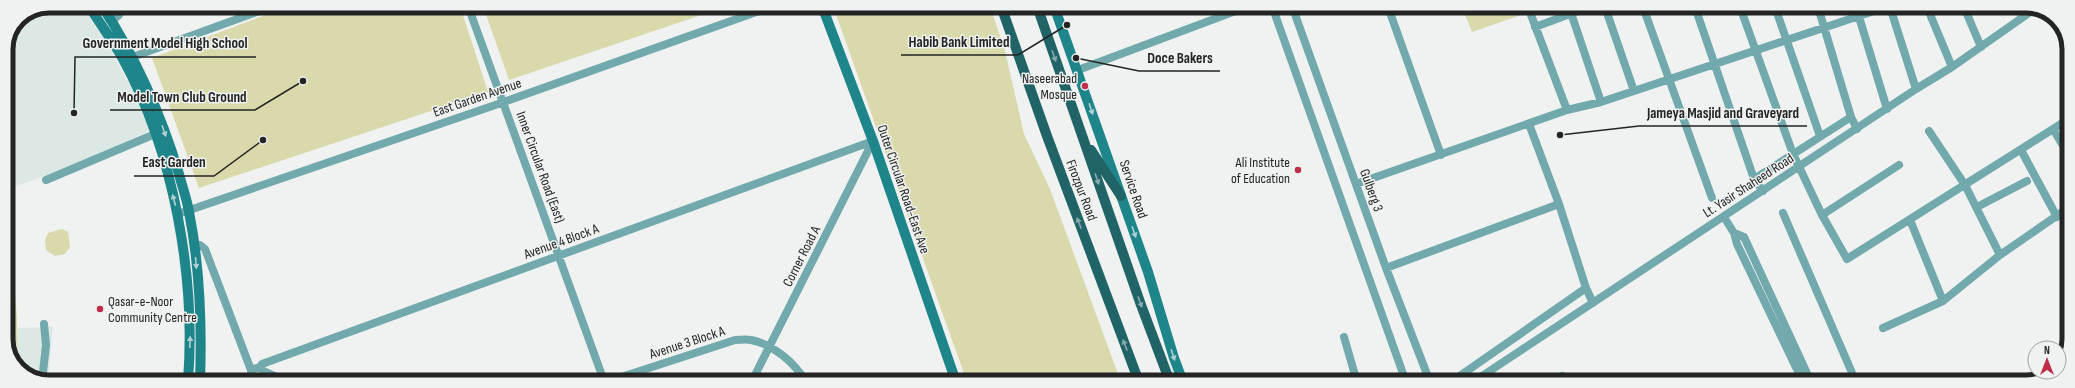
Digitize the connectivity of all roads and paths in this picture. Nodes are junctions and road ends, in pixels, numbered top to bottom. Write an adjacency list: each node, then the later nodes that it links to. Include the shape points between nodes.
1 (94, 13): 37 (street)
2 (107, 13): 31 (street)
3 (119, 13): 31 (street)
4 (253, 13): 37 (street)
5 (471, 13): 44 (street, Inner Circular Road (East))
6 (753, 13): 44 (street, East Garden Avenue)
7 (825, 13): 57 (street, Outer Circular Road-East Ave)
8 (1003, 13): 106 (main road, Firozpur Road, one-way to 8)
9 (1039, 13): 55 (main road, Firozpur Road, one-way to 55)
10 (1057, 13): 40 (street, Service Road)
11 (1230, 13): 40 (street)
12 (1274, 13): 110 (street)
13 (1295, 13): 67 (street, Gulberg 3)
14 (1390, 13): 61 (street)
15 (1530, 13): 32 (street)
16 (1564, 13): 32 (street)
17 (1571, 13): 45 (street)
18 (1607, 13): 43 (street)
19 (1645, 13): 41 (street)
20 (1696, 13): 38 (street)
21 (1742, 13): 36 (street)
22 (1777, 13): 34 (street)
23 (1820, 13): 33 (street)
24 (1859, 13): 30 (street)
25 (1869, 13): 30 (street)
26 (1892, 13): 42 (street)
27 (1930, 13): 39 (street)
28 (1967, 13): 35 (street)
29 (2029, 13): 35 (street, Lt. Yasir Shaheed Road)
30 (1860, 16): 33 (street); 46 (street)
31 (112, 21): 37 (street)
32 (1535, 27): 47 (street)
33 (1826, 27): 34 (street); 48 (street)
34 (1786, 40): 36 (street); 56 (street)
35 (1981, 47): 39 (street, Lt. Yasir Shaheed Road)
36 (1755, 51): 38 (street); 60 (street)
37 (128, 58): 54 (street); 74 (street, one-way to 74, via 161,121)
38 (1714, 64): 41 (street); 64 (street)
39 (1952, 67): 42 (street, Lt. Yasir Shaheed Road)
40 (1078, 70): 70 (street, Service Road, one-way to 70)
41 (1669, 79): 43 (street); 71 (street)
42 (1916, 89): 46 (street, Lt. Yasir Shaheed Road)
43 (1634, 91): 45 (street)
44 (504, 102): 74 (street, East Garden Avenue); 85 (street, Inner Circular Road (East))
45 (1601, 102): 47 (street)
46 (1887, 109): 51 (street, Lt. Yasir Shaheed Road)
47 (1567, 110): 50 (street)
48 (1851, 117): 51 (street); 56 (street)
49 (2062, 123): 52 (street)
50 (1529, 124): 61 (street); 72 (street)
51 (1857, 129): 63 (street, Lt. Yasir Shaheed Road)
52 (2053, 129): 58 (street); 59 (street)
53 (1929, 130): 68 (street)
54 (156, 134): 65 (street); 77 (street, one-way to 54)
55 (1082, 136): 70 (main road); 107 (main road, Firozpur Road, one-way to 107)
56 (1820, 136): 60 (street)
57 (873, 141): 85 (street, Avenue 4 Block A); 93 (street, Corner Road A); 105 (street, Outer Circular Road-East Ave)
58 (2062, 144)
59 (2021, 150): 68 (street); 80 (street)
60 (1793, 154): 63 (street); 64 (street)
61 (1441, 155): 67 (street)
62 (1899, 165): 78 (street)
63 (1800, 167): 69 (street, Lt. Yasir Shaheed Road); 78 (street)
64 (1754, 179): 69 (street)
65 (46, 180)
66 (2027, 181): 73 (street)
67 (1356, 184): 86 (street, Gulberg 3)
68 (1965, 185): 73 (street); 81 (street)
69 (1763, 191): 79 (street, Lt. Yasir Shaheed Road)
70 (1121, 196): 108 (street, Service Road, one-way to 108)
71 (1712, 198)
72 (1559, 204): 86 (street); 87 (street)
73 (1977, 207): 84 (street)
74 (189, 211): 77 (street, East Garden Avenue); 83 (street)
75 (1783, 213): 116 (street)
76 (2062, 213): 80 (street)
77 (178, 214): 97 (street, one-way to 77, via 189,306)
78 (1822, 214): 81 (street, via 1847,259)
79 (1724, 217): 82 (street); 89 (street, Lt. Yasir Shaheed Road)
80 (2057, 217): 84 (street)
81 (1910, 220): 88 (street)
82 (1734, 233): 114 (street); 115 (street, via 1744,237)
83 (194, 245): 95 (street, via 200,245 205,249); 98 (street, one-way to 98, via 200,313)
84 (2000, 255): 88 (street)
85 (559, 256): 94 (street, Avenue 4 Block A, via 262,364); 101 (street, Inner Circular Road (East))
86 (1386, 268): 111 (street, Gulberg 3)
87 (1586, 288): 89 (street); 112 (street)
88 (1944, 301): 91 (street)
89 (1593, 303): 113 (street, Lt. Yasir Shaheed Road)
90 (44, 324): 96 (street, via 46,344)
91 (1883, 328)
92 (1344, 337): 109 (street)
93 (769, 347): 102 (street, Avenue 3 Block A, via 752,340 735,340); 103 (street, Corner Road A); 104 (street, Avenue 3 Block A, via 790,362)
94 (260, 367): 95 (street, Avenue 4 Block A); 100 (street)
95 (250, 370): 99 (street)
96 (43, 375)
97 (188, 375)
98 (200, 375)
99 (251, 375)
100 (272, 375)
101 (602, 375)
102 (627, 375)
103 (755, 375)
104 (800, 375)
105 (954, 375)
106 (1136, 375)
107 (1167, 375)
108 (1181, 375)
109 (1356, 375)
110 (1404, 375)
111 (1427, 375)
112 (1461, 375)
113 (1484, 375)
114 (1800, 375)
115 (1808, 375)
116 (1853, 375)

